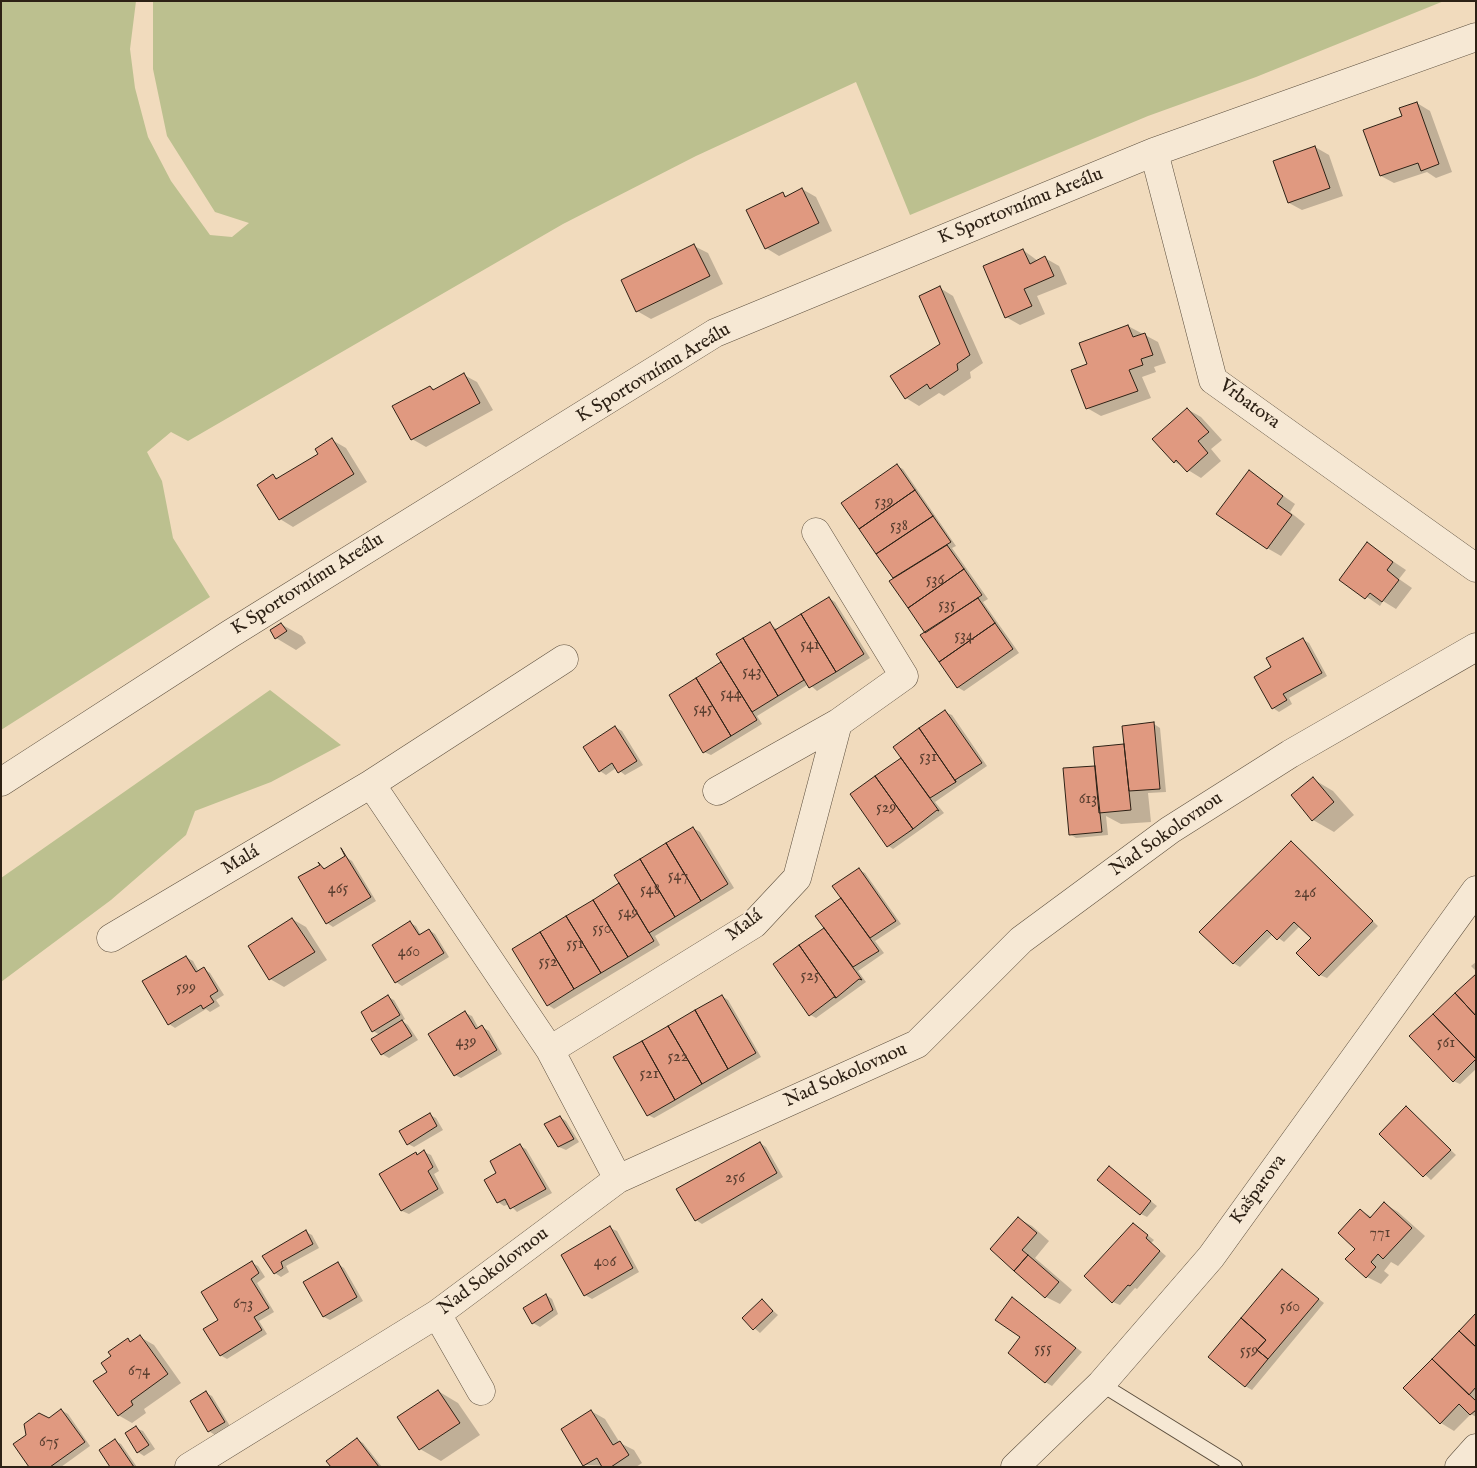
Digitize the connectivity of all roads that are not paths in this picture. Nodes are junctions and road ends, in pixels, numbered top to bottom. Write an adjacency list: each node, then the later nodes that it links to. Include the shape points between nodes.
1 (1476, 37): 2 (street, K Sportovnímu Areálu)
2 (1154, 152): 4 (street, Vrbatova, via 1213,380); 8 (street, K Sportovnímu Areálu, via 715,333 230,634)
3 (816, 532): 7 (street, via 904,676)
4 (1476, 568)
5 (1476, 647): 14 (street, Nad Sokolovnou, via 1290,754 1170,830 1021,940 917,1044)
6 (564, 658): 9 (street, Malá)
7 (838, 723): 10 (street); 13 (street, Malá, via 797,878 754,924)
8 (1, 782)
9 (371, 784): 12 (street, Malá); 13 (street)
10 (717, 792)
11 (1476, 890): 16 (street, Kašparova, via 1211,1257)
12 (112, 938)
13 (550, 1050): 14 (street)
14 (618, 1179): 15 (street, Nad Sokolovnou)
15 (437, 1314): 17 (street); 19 (street, Nad Sokolovnou)
16 (1101, 1384): 20 (street, Kašparova); 21 (lane)
17 (480, 1391)
18 (1476, 1448): 22 (street)
19 (190, 1467)
20 (1015, 1467)
21 (1235, 1467)
22 (1459, 1467)

